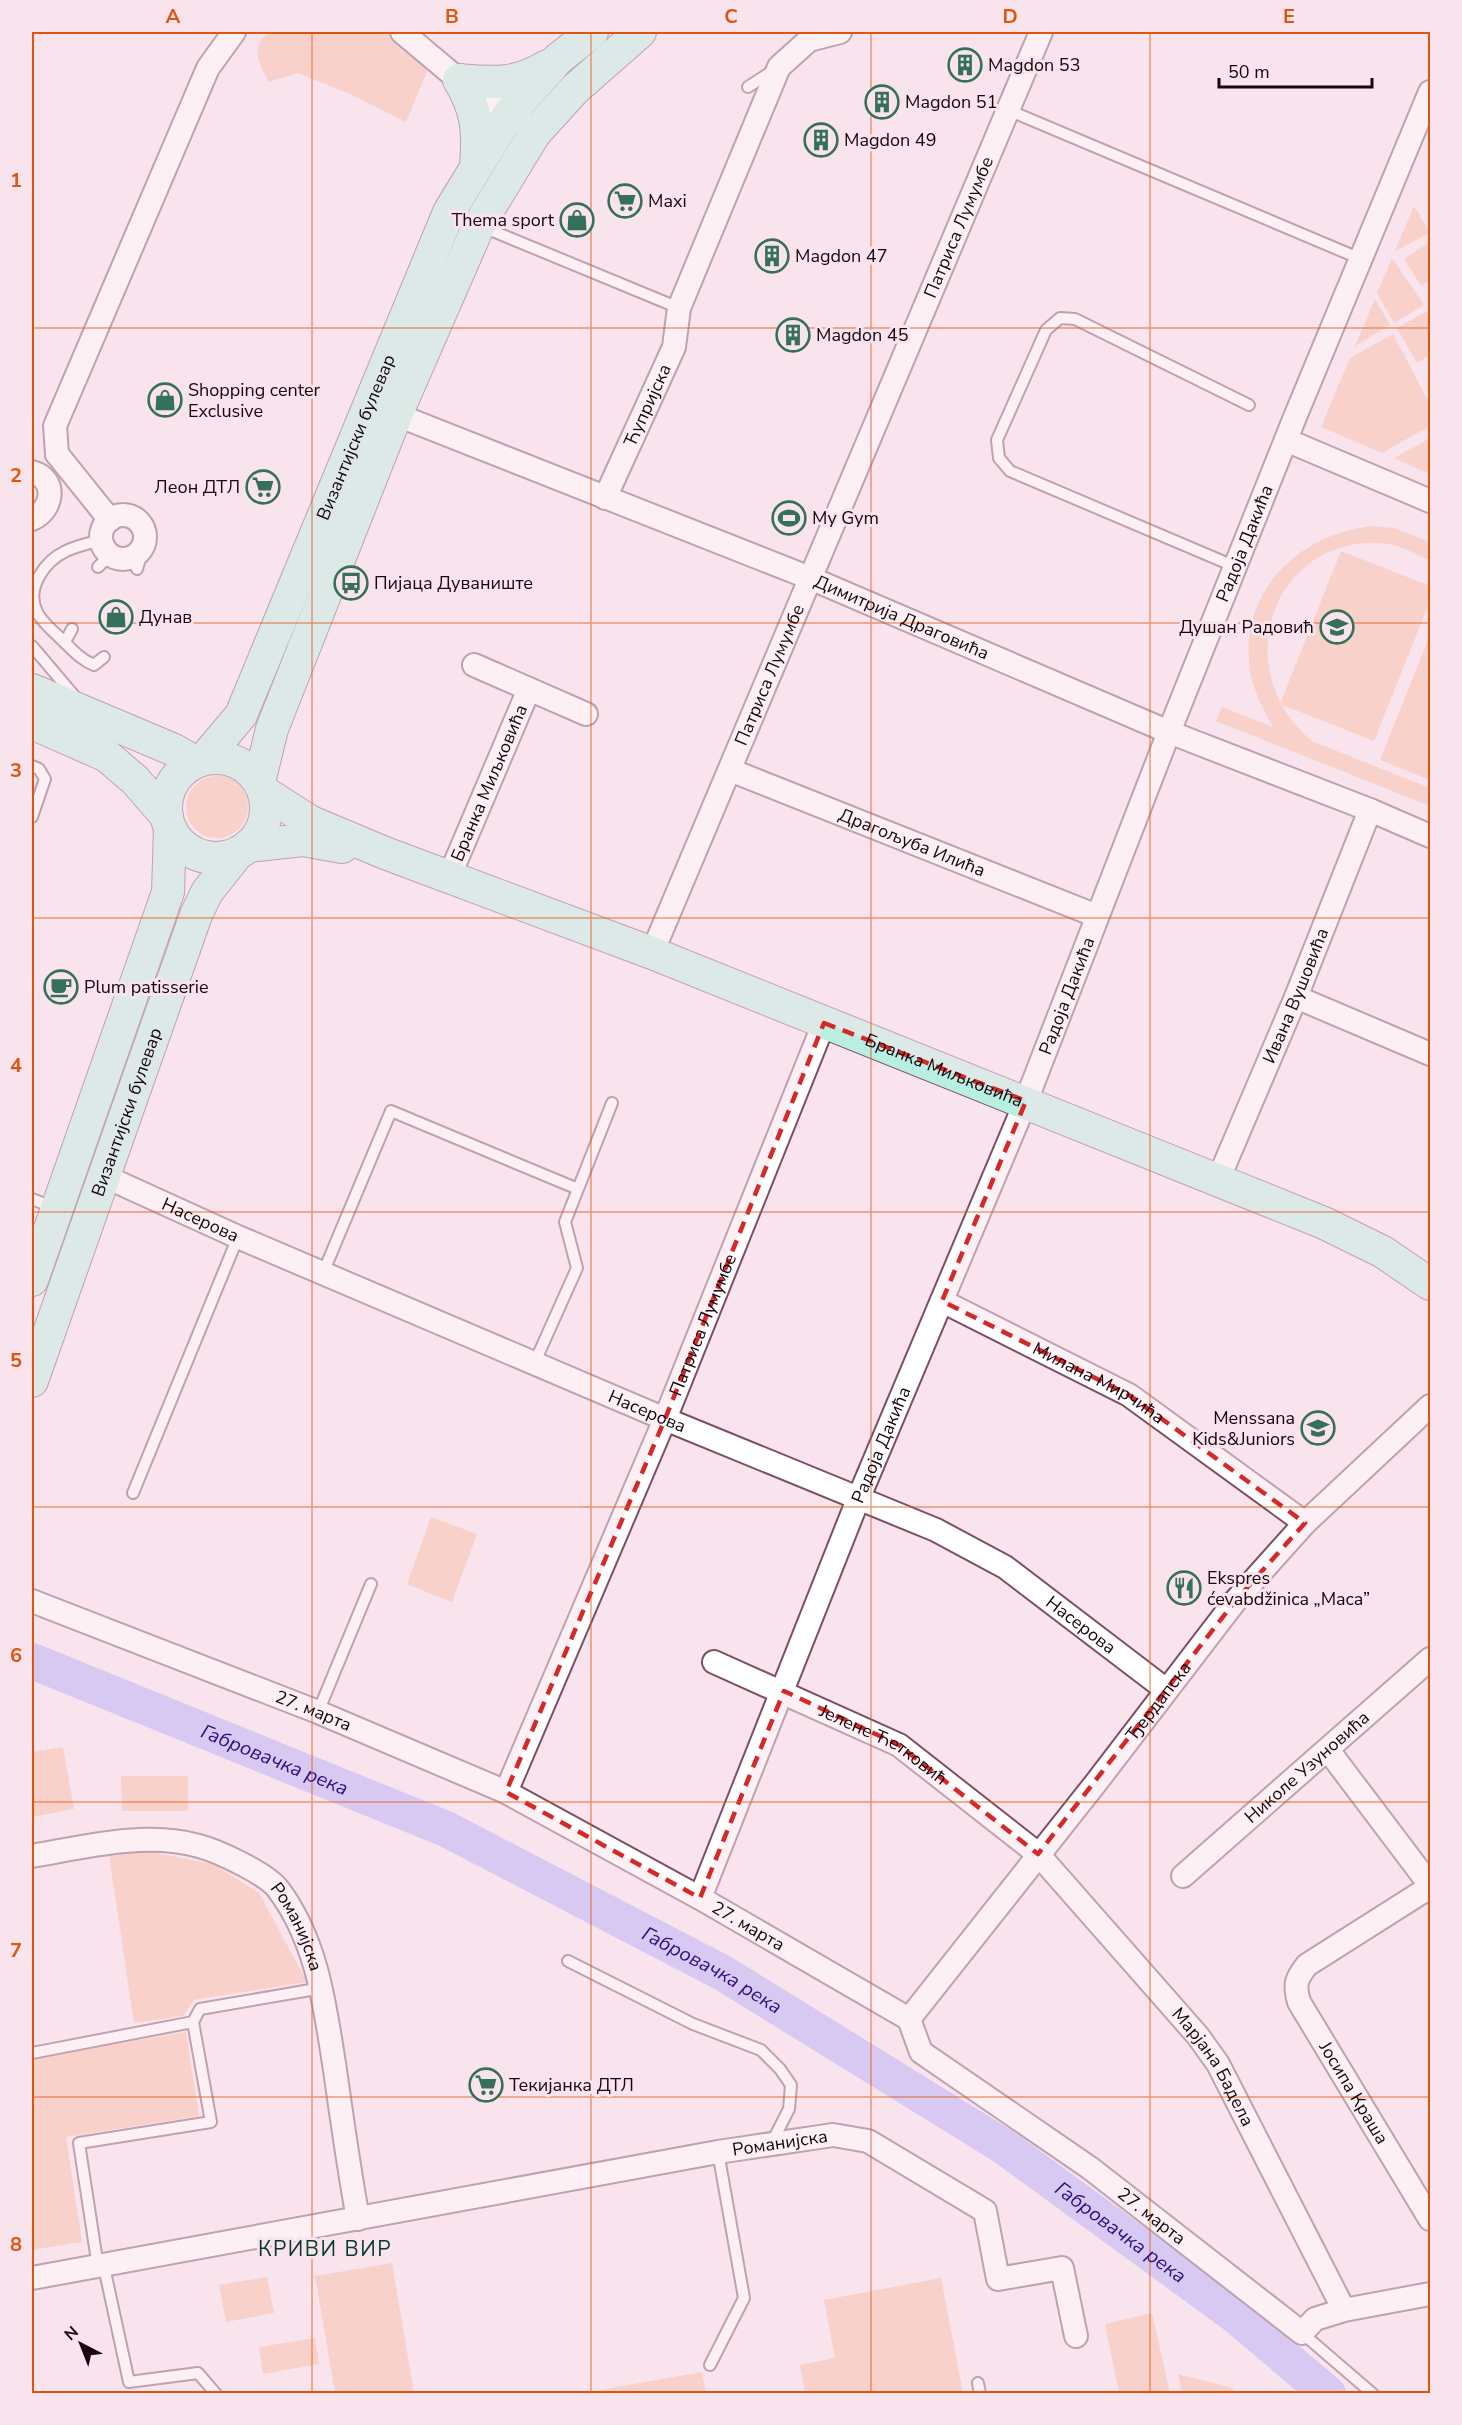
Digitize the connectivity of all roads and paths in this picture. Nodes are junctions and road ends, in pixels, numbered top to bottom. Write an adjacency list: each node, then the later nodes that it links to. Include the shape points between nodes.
1 (234, 32): 22 (street, via 208,68 79,368 55,426)
2 (402, 32): 9 (street)
3 (592, 32): 7 (street, Византијски булевар)
4 (640, 32): 14 (street, Византијски булевар, via 573,90)
5 (840, 32): 8 (street, via 809,40)
6 (1041, 32): 12 (street, Патриса Лумумбе)
7 (558, 59): 9 (street, via 528,78 511,82); 13 (street, Византијски булевар)
8 (779, 67): 10 (lane); 18 (street, Ћупријска)
9 (459, 80): 13 (street); 15 (street, via 473,104 479,139)
10 (748, 87)
11 (1431, 92): 17 (street, Радоја Дакића)
12 (1008, 110): 17 (lane); 31 (street, Патриса Лумумбе)
13 (509, 114): 14 (street); 15 (street, Византијски булевар)
14 (535, 132): 16 (street, Византијски булевар)
15 (476, 165): 20 (street, Византијски булевар, via 449,212)
16 (479, 225): 18 (lane); 20 (street, Византијски булевар)
17 (1361, 260): 21 (street, Радоја Дакића)
18 (679, 308): 24 (street, Ћупријска, via 674,347)
19 (1249, 405): 29 (lane, via 1075,319 1060,318 1046,330 997,440 999,458 1010,471)
20 (382, 410): 24 (street, Димитрија Драговића); 43 (street, Византијски булевар, via 241,716); 46 (street, Византијски булевар, via 272,729)
21 (1286, 441): 25 (street); 29 (street, Радоја Дакића)
22 (57, 454): 23 (street); 28 (street)
23 (35, 473): 26 (street, via 48,485 50,498 45,511)
24 (605, 498): 31 (street, Димитрија Драговића)
25 (1431, 501)
26 (32, 519)
27 (144, 545): 28 (street, via 130,559 119,559); 28 (street, via 143,527 128,515); 30 (lane)
28 (105, 546): 33 (lane, via 66,551 44,565 34,589 34,602 37,613)
29 (1236, 567): 42 (street, Радоја Дакића)
30 (137, 569)
31 (810, 578): 42 (street, Димитрија Драговића); 45 (street, Патриса Лумумбе)
32 (72, 629): 33 (lane)
33 (65, 642): 35 (lane, via 84,661 94,665)
34 (32, 646): 39 (lane)
35 (104, 657)
36 (474, 665): 37 (street, Бранка Миљковића)
37 (529, 689): 40 (street, Бранка Миљковића); 53 (street, Бранка Миљковића)
38 (32, 690): 39 (street)
39 (90, 714): 43 (street)
40 (586, 714)
41 (32, 723): 49 (street, via 107,756 135,780)
42 (1169, 732): 47 (street, Димитрија Драговића); 54 (street, Радоја Дакића)
43 (200, 761): 46 (street, via 229,759 241,764); 49 (street, via 182,772 172,785 166,800)
44 (32, 766): 48 (lane, via 45,779)
45 (730, 770): 54 (street, Драгољуба Илића); 55 (street, Патриса Лумумбе)
46 (261, 787): 51 (street, via 266,807 264,822); 52 (street, Бранка Миљковића, via 311,822)
47 (1370, 810): 50 (street, Димитрија Драговића); 56 (street, Ивана Вушовића)
48 (32, 817)
49 (168, 823): 51 (street, via 177,840 199,855 225,857); 64 (street, Византијски булевар, via 168,892)
50 (1431, 836)
51 (243, 850): 52 (street, Бранка Миљковића, via 303,840); 61 (street, Византијски булевар, via 207,892 196,915)
52 (385, 853): 53 (street, Бранка Миљковића)
53 (450, 876): 55 (street, Бранка Миљковића)
54 (1097, 916): 59 (street, Радоја Дакића)
55 (652, 953): 57 (street, Бранка Миљковића)
56 (1296, 997): 58 (street); 62 (street, Ивана Вушовића)
57 (824, 1023): 59 (street, Бранка Миљковића); 73 (street, Патриса Лумумбе)
58 (1431, 1054)
59 (1026, 1101): 62 (street, Бранка Миљковића); 69 (street, Радоја Дакића)
60 (612, 1103): 63 (lane)
61 (104, 1176): 65 (street, Насерова); 71 (street, Византијски булевар)
62 (1218, 1180): 68 (street, Бранка Миљковића, via 1352,1236)
63 (578, 1189): 66 (lane, via 391,1111); 70 (lane, via 565,1222 577,1268)
64 (43, 1220): 67 (street, Византијски булевар)
65 (238, 1237): 66 (street, Насерова); 74 (lane)
66 (323, 1273): 70 (street, Насерова)
67 (32, 1280)
68 (1431, 1284)
69 (942, 1301): 75 (street, Радоја Дакића); 76 (street, Милана Мирчића, via 1128,1395)
70 (534, 1364): 73 (street, Насерова)
71 (32, 1381)
72 (1431, 1406): 76 (street, Ђердапска)
73 (665, 1419): 75 (street, Насерова); 85 (street, Патриса Лумумбе)
74 (133, 1493)
75 (859, 1497): 81 (street, Насерова, via 936,1530 1005,1567); 82 (street, Радоја Дакића)
76 (1305, 1522): 81 (street, Ђердапска)
77 (371, 1584): 83 (lane)
78 (32, 1601): 83 (street, 27. марта)
79 (1431, 1659): 84 (street, Николе Узуновића)
80 (714, 1662): 82 (street, Јелене Ћетковић)
81 (1165, 1689): 86 (street, Ђердапска)
82 (784, 1691): 86 (street, Јелене Ћетковић, via 899,1745); 90 (street, Радоја Дакића)
83 (318, 1712): 85 (street, 27. марта)
84 (1328, 1750): 88 (street, Николе Узуновића); 89 (street)
85 (506, 1792): 90 (street, 27. марта)
86 (1038, 1854): 93 (street, Ђердапска); 103 (street, Марјана Бадела, via 1198,2036 1218,2064)
87 (32, 1856): 92 (street, Романијска, via 90,1846 158,1841 199,1846 245,1866 277,1887 302,1929)
88 (1183, 1876)
89 (1431, 1886): 99 (street, Јосипа Краша, via 1307,1965 1296,1978 1295,1986 1299,2002)
90 (700, 1899): 93 (street, 27. марта)
91 (568, 1961): 96 (lane, via 693,2024 761,2050 791,2085 789,2109)
92 (322, 1988): 94 (lane, via 200,2008); 98 (street, Романијска)
93 (909, 2019): 104 (street, 27. марта, via 921,2052 1090,2168)
94 (193, 2022): 95 (lane); 100 (lane, via 211,2122 79,2143)
95 (32, 2053)
96 (771, 2144): 97 (street, Романијска); 105 (street, Романијска, via 833,2135 868,2141 985,2211 998,2279 1062,2268)
97 (718, 2152): 98 (street, Романијска); 106 (lane, via 744,2298)
98 (358, 2219): 100 (street, Романијска)
99 (1431, 2219)
100 (101, 2267): 101 (street, Романијска); 107 (lane, via 129,2382 198,2373)
101 (32, 2278)
102 (1431, 2294): 103 (street)
103 (1344, 2310): 104 (street, via 1316,2319)
104 (1302, 2333): 108 (lane, 27. марта)
105 (1076, 2336)
106 (710, 2365)
107 (216, 2394)
108 (1372, 2394)

